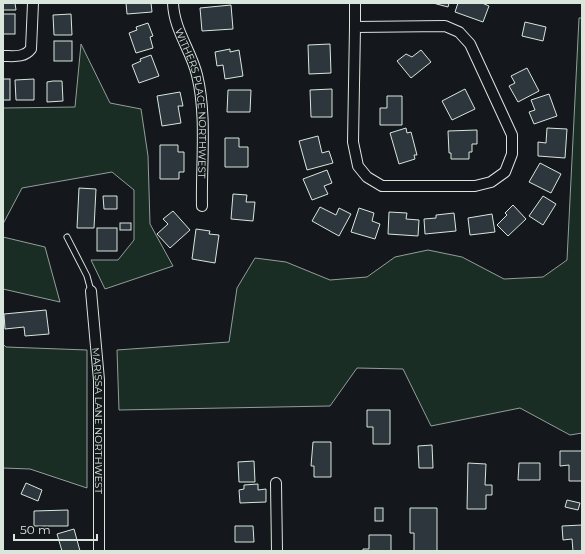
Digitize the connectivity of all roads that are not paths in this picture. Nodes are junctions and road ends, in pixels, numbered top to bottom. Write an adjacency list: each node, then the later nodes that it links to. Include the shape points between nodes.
1 (33, 3): 5 (street, via 31,49 27,54 20,56)
2 (173, 3): 6 (street, WITHERS PLACE NORTHWEST, via 173,13 180,36 197,72 202,99)
3 (355, 3): 4 (street)
4 (354, 27): 4 (street, via 353,142 358,166 367,177 382,186 474,186 491,182 505,172 512,154 512,135 470,44 460,32 445,26)
5 (3, 56)
6 (202, 206)
7 (67, 237): 8 (lane, via 87,276)
8 (90, 291): 10 (street, MARISSA LANE NORTHWEST, via 99,380)
9 (276, 483): 11 (street)
10 (99, 551)
11 (277, 551)

